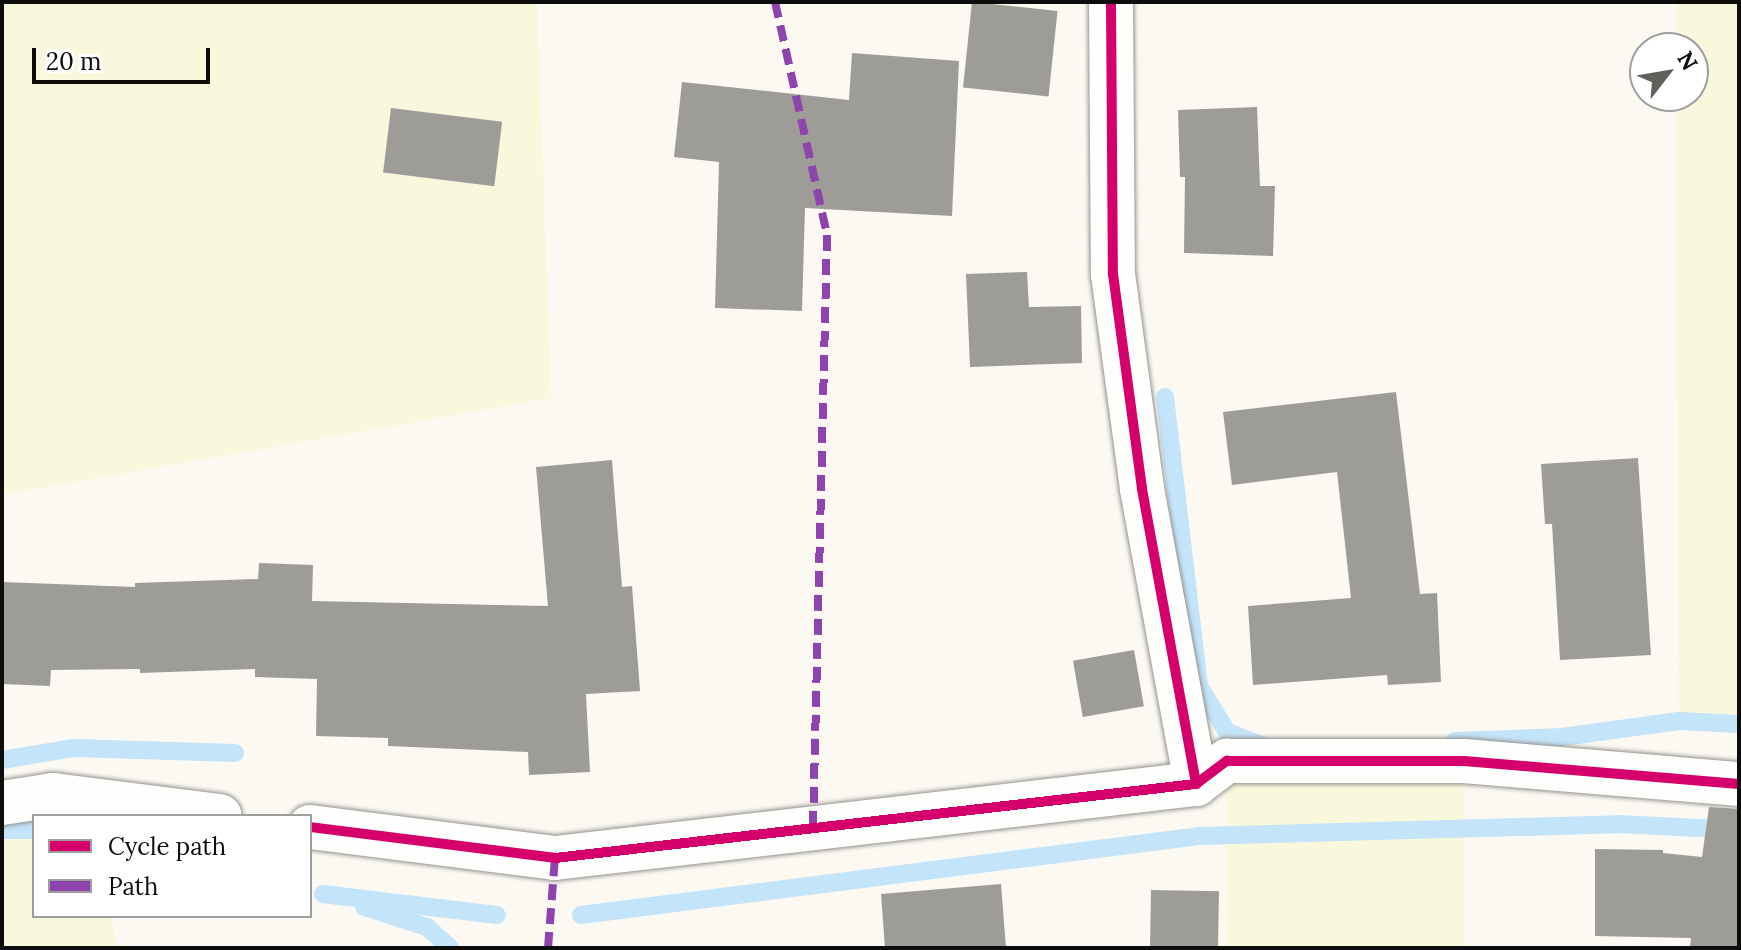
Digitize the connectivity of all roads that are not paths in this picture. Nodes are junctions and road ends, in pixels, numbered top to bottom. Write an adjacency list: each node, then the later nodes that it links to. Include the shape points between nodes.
1 (1111, 2): 2 (street, via 1113,274 1142,489)
2 (1196, 784): 3 (street, via 1227,761 1464,761); 6 (street, via 555,858)
3 (1739, 784)
4 (2, 803): 5 (street, via 53,795)
5 (204, 814)
6 (312, 827)

